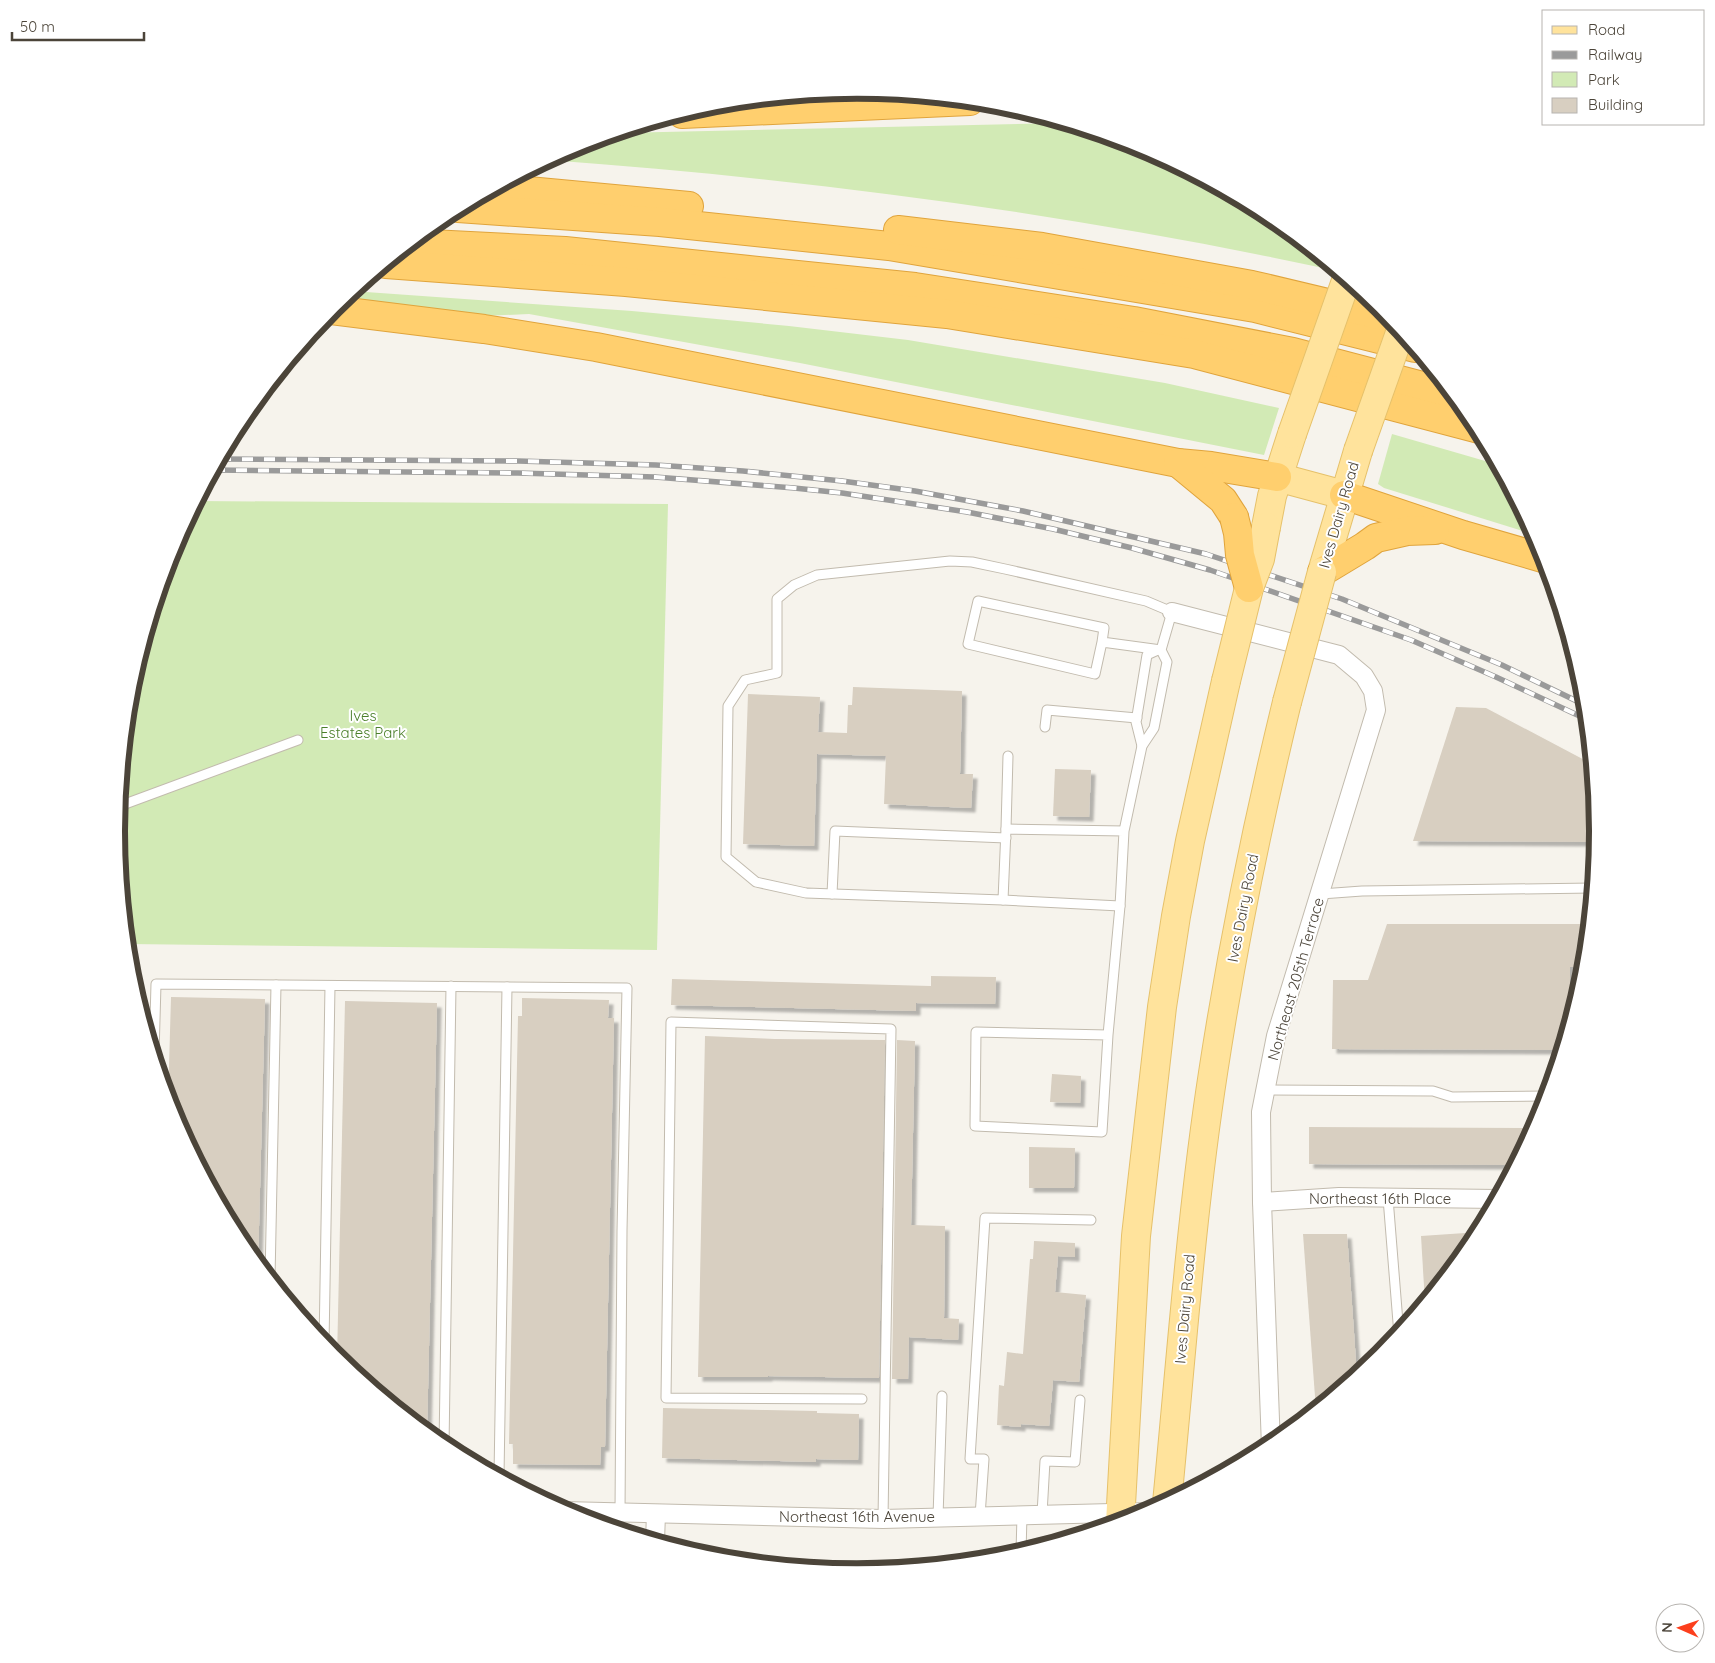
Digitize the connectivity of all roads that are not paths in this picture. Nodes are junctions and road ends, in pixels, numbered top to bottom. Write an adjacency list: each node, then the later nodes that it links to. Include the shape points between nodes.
1 (931, 103): 2 (highway)
2 (719, 112)
3 (506, 189): 9 (highway, via 675,204 1042,247 1252,285)
4 (471, 209): 11 (highway, via 660,222 890,246 1255,308)
5 (420, 243): 12 (highway, via 565,251 915,287 1134,321 1274,348)
6 (394, 265): 13 (highway, via 626,282 947,314 1194,354)
7 (1344, 284): 15 (main road, bridge)
8 (341, 311): 14 (highway, via 484,329 605,349)
9 (1378, 315)
10 (1398, 337): 16 (main road, Ives Dairy Road, bridge)
11 (1406, 346)
12 (1444, 392)
13 (1468, 426)
14 (1178, 463): 15 (highway); 20 (highway, bridge, via 1223,500 1234,517)
15 (1277, 477): 16 (main road); 20 (main road, bridge, via 1260,559)
16 (1344, 495): 17 (highway); 19 (main road, Ives Dairy Road)
17 (1448, 530): 18 (highway); 19 (highway, via 1407,531 1376,538 1365,546)
18 (1536, 556)
19 (1325, 560): 58 (main road, Ives Dairy Road, bridge, via 1287,702 1243,905 1212,1076 1191,1244)
20 (1249, 588): 64 (main road, bridge, via 1190,841 1162,1007 1136,1236)
21 (1172, 612): 23 (lane); 33 (lane, via 1146,601 972,562 817,574 794,585 777,599 777,673 745,680 728,706 726,857 756,882 806,893); 34 (street, Northeast 205th Terrace, via 1339,656 1364,676 1373,691 1376,710)
22 (1102, 642): 22 (lane, via 1104,628 978,601 968,644 1095,674); 23 (lane)
23 (1160, 650): 24 (lane, via 1147,655); 27 (lane, via 1166,662 1154,728)
24 (1137, 718): 25 (lane, via 1047,710); 27 (lane)
25 (1045, 727)
26 (298, 740): 29 (lane)
27 (1142, 746): 30 (lane)
28 (1008, 756): 31 (lane)
29 (126, 804)
30 (1124, 831): 31 (lane); 36 (lane)
31 (1006, 834): 33 (lane, via 834,830); 35 (lane)
32 (1588, 888): 34 (lane)
33 (832, 894): 35 (lane)
34 (1321, 894): 43 (street, Northeast 205th Terrace, via 1276,1036)
35 (1003, 900): 36 (lane)
36 (1120, 906): 41 (lane)
37 (276, 985): 38 (lane); 42 (lane, via 156,984); 49 (lane)
38 (330, 986): 39 (lane); 51 (lane)
39 (451, 986): 40 (lane); 55 (lane)
40 (507, 987): 57 (lane); 60 (lane, via 627,988)
41 (1108, 1035): 41 (lane, via 1102,1132 975,1126 976,1032)
42 (155, 1036)
43 (1266, 1090): 44 (lane, via 1432,1091 1452,1097); 47 (street, Northeast 205th Terrace, via 1261,1112)
44 (1540, 1096)
45 (1388, 1198): 46 (street, Northeast 16th Place); 47 (street, Northeast 16th Place, via 1339,1197); 50 (lane)
46 (1490, 1201)
47 (1262, 1202): 56 (street, Northeast 205th Terrace)
48 (1091, 1220): 65 (lane, via 985,1218 970,1459 984,1460)
49 (270, 1270)
50 (1398, 1326)
51 (324, 1334)
52 (942, 1396): 66 (lane)
53 (862, 1399): 68 (lane, via 666,1398 671,1022 890,1028)
54 (1080, 1400): 62 (lane, via 1075,1462 1045,1461)
55 (444, 1437)
56 (1271, 1437)
57 (499, 1470)
58 (1168, 1495)
59 (587, 1512): 60 (street, Northeast 16th Avenue)
60 (620, 1513): 61 (street, Northeast 16th Avenue)
61 (656, 1514): 68 (street, Northeast 16th Avenue); 69 (street)
62 (1042, 1514): 63 (street, Northeast 16th Avenue); 67 (street, Northeast 16th Avenue)
63 (1022, 1515): 65 (street, Northeast 16th Avenue); 70 (lane)
64 (1120, 1515)
65 (980, 1516): 66 (street, Northeast 16th Avenue)
66 (938, 1517): 68 (street, Northeast 16th Avenue)
67 (1115, 1517)
68 (883, 1519)
69 (655, 1535)
70 (1021, 1545)

